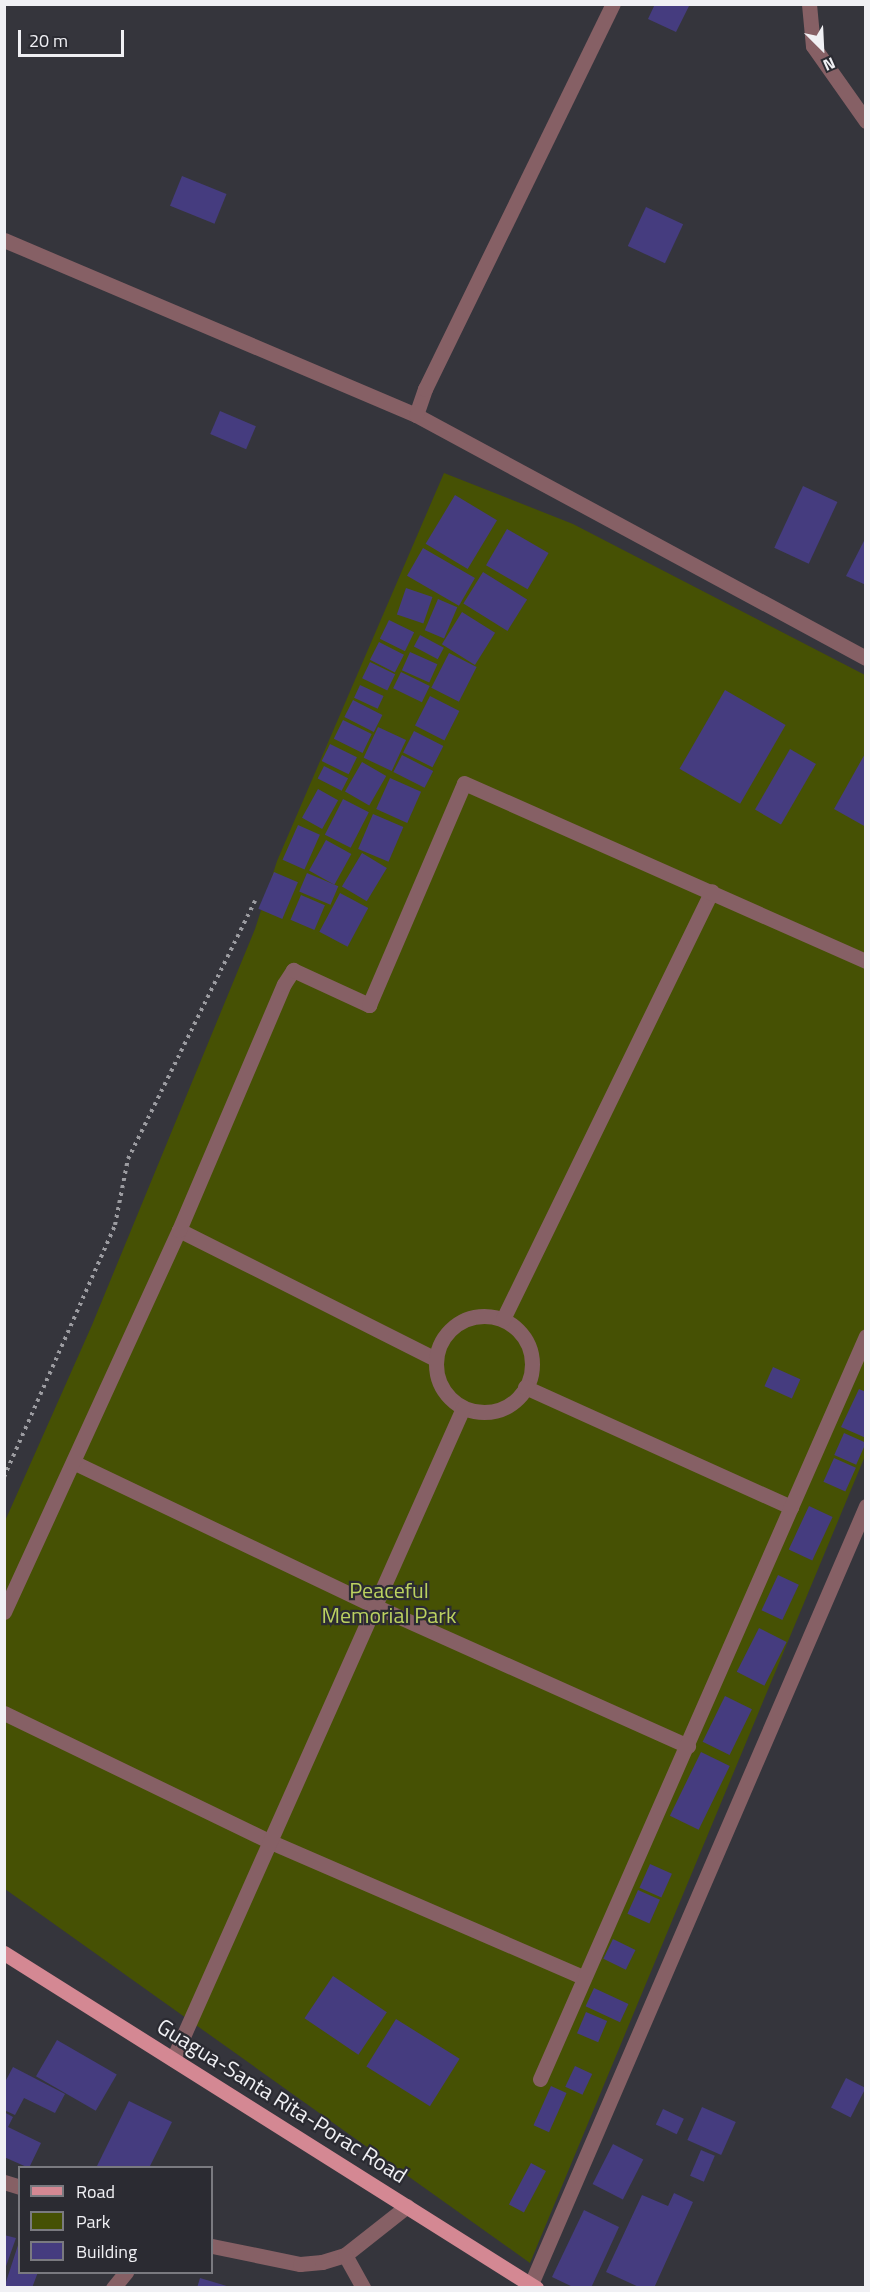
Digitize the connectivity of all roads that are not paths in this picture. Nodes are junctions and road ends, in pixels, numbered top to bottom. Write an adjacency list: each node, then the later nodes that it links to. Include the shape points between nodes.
1 (613, 4): 5 (street, via 425,388)
2 (809, 4): 3 (street, via 813,46)
3 (866, 121)
4 (4, 240): 5 (street)
5 (416, 415): 6 (street)
6 (866, 658)
7 (712, 891): 8 (street); 9 (street, via 464,783 369,1005 293,970 284,984); 10 (street)
8 (866, 961)
9 (179, 1230): 12 (street); 15 (street)
10 (503, 1319): 12 (street, via 470,1317 455,1325 446,1334); 13 (street, via 522,1334 531,1348 531,1376)
11 (866, 1336): 17 (street)
12 (435, 1359): 14 (street, via 436,1376 444,1393)
13 (525, 1388): 14 (street, via 504,1408 487,1413); 17 (street)
14 (463, 1408): 18 (street)
15 (75, 1463): 18 (street); 19 (street)
16 (866, 1506): 31 (street)
17 (792, 1507): 21 (street)
18 (375, 1606): 21 (street); 22 (street)
19 (4, 1612)
20 (4, 1713): 22 (street)
21 (688, 1746): 24 (street)
22 (270, 1842): 24 (street); 25 (street)
23 (4, 1953): 25 (main road, Guagua-Santa Rita-Porac Road)
24 (583, 1977): 26 (street)
25 (173, 2059): 27 (main road, Guagua-Santa Rita-Porac Road)
26 (540, 2079)
27 (407, 2206): 29 (street); 31 (main road, Guagua-Santa Rita-Porac Road)
28 (213, 2246): 29 (street, via 300,2264)
29 (345, 2255): 33 (street)
30 (124, 2274): 32 (street)
31 (533, 2286)
32 (112, 2288)
33 (363, 2288)

